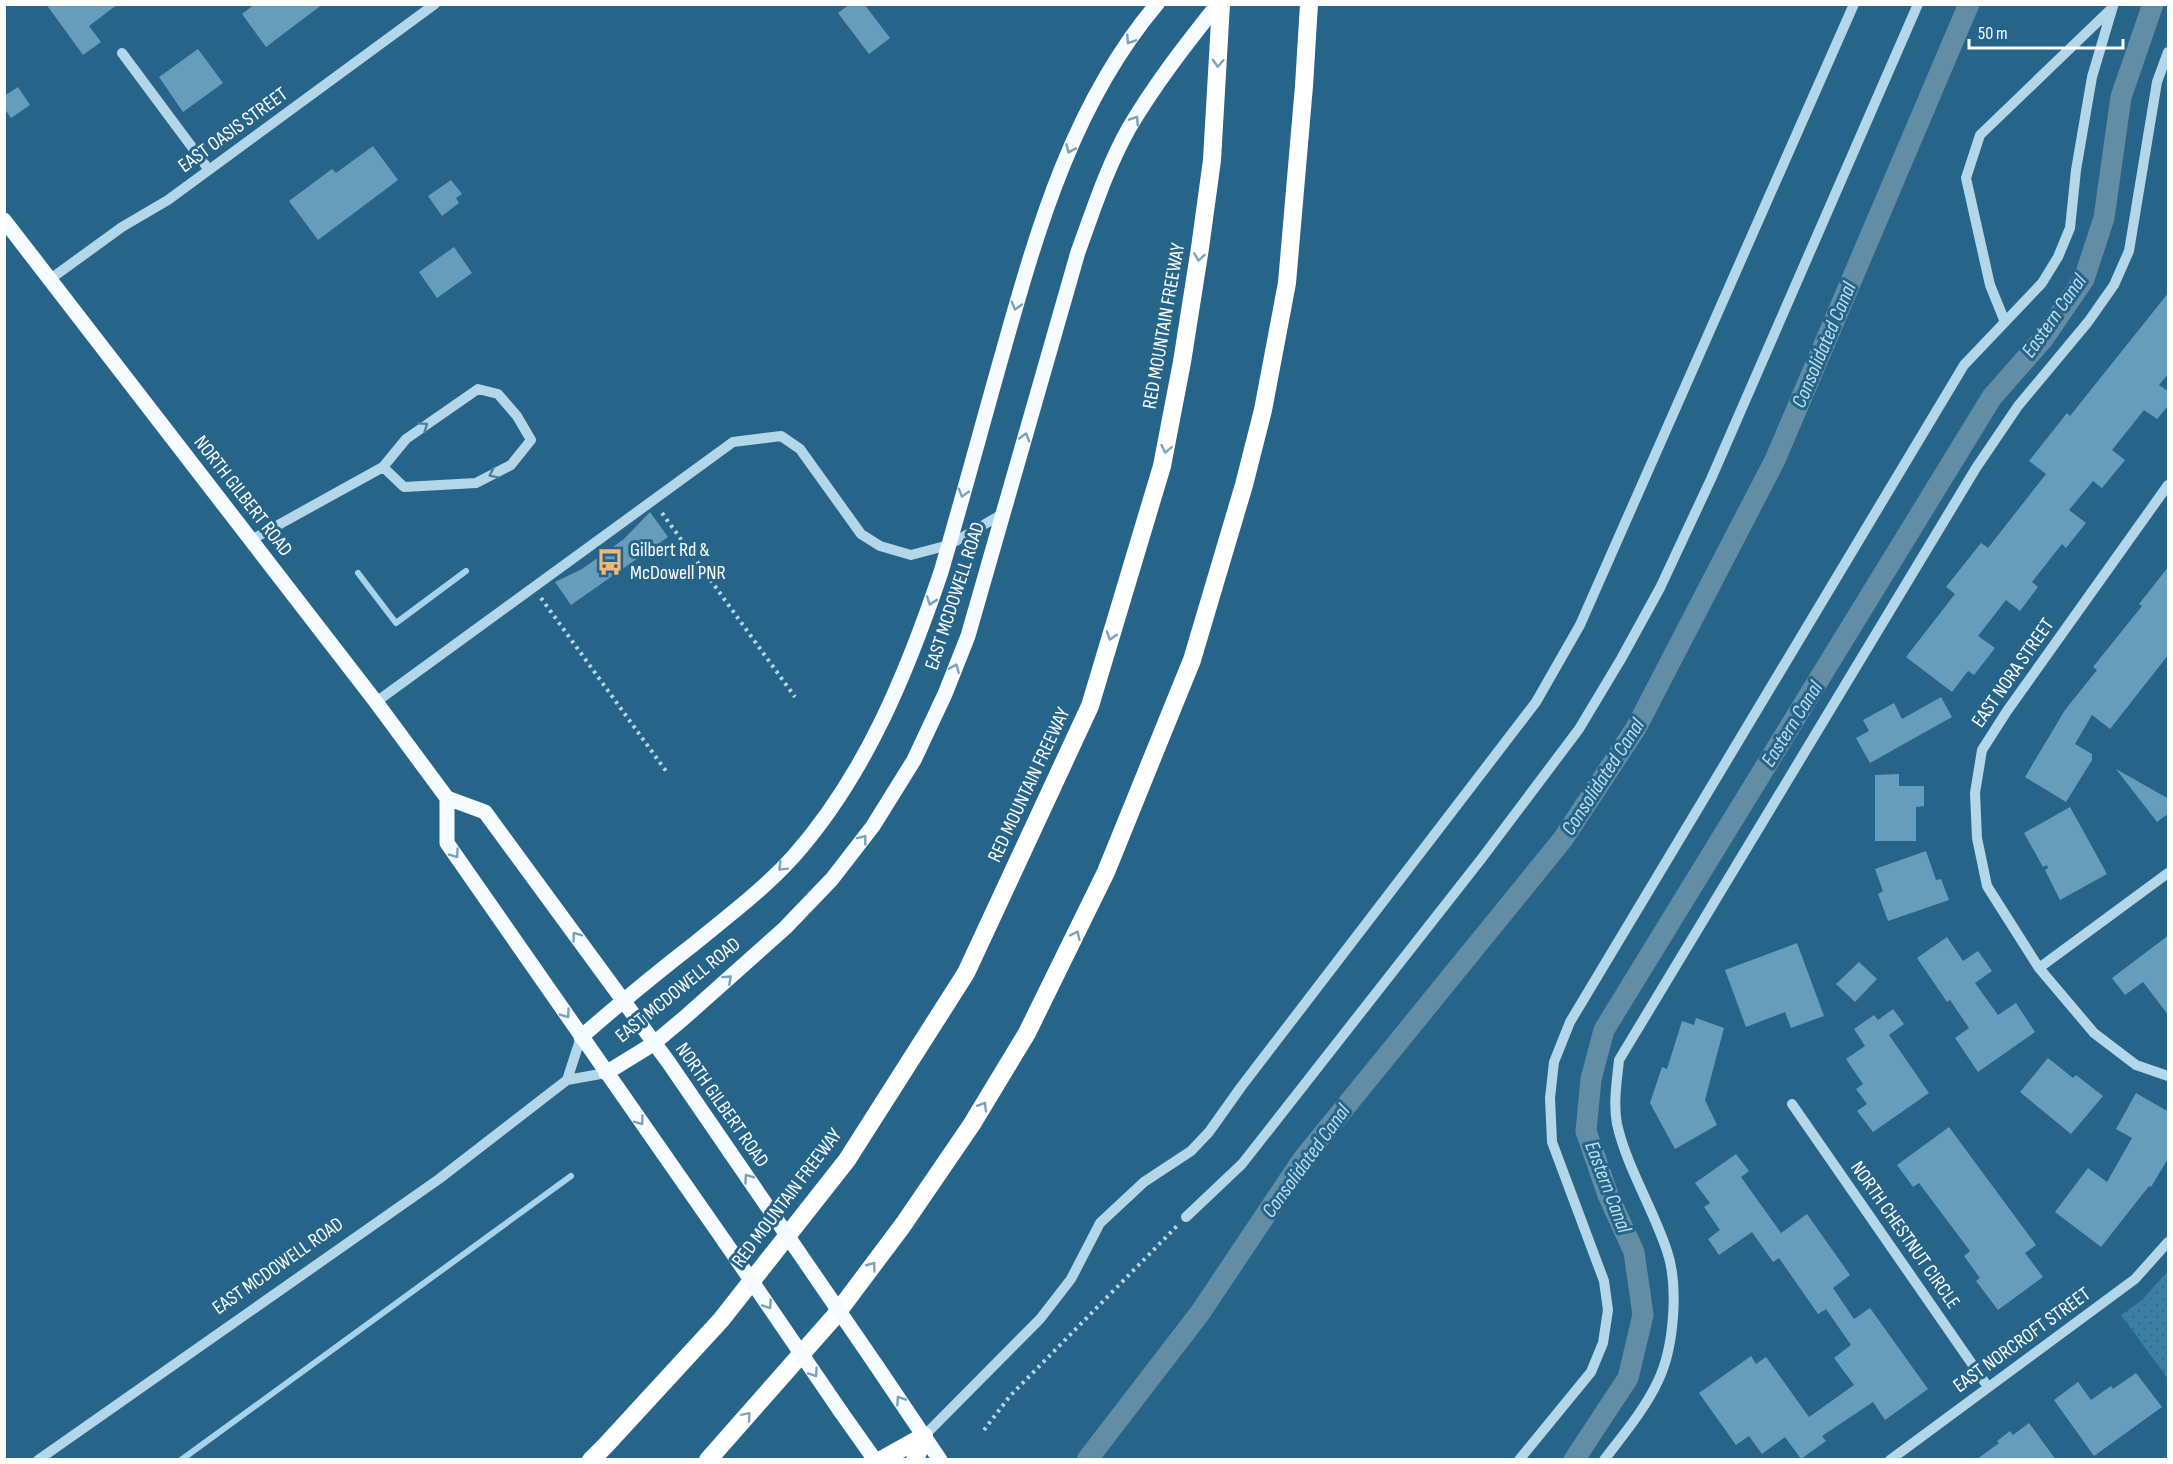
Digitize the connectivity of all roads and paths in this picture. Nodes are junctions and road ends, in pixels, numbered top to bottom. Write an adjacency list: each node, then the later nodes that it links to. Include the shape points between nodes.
1 (435, 4): 10 (street, EAST OASIS STREET)
2 (1157, 4): 19 (main road, EAST MCDOWELL ROAD, one-way to 19, via 1106,78 1057,178 1032,249)
3 (1220, 4): 17 (main road, EAST MCDOWELL ROAD, one-way to 3, via 1078,252 1109,172 1129,130 1161,80); 40 (highway, RED MOUNTAIN FREEWAY, one-way to 40, via 1212,160 1182,362 1162,466 1090,706 966,973 847,1160 722,1320)
4 (1309, 4): 41 (highway, one-way to 4, via 834,1317 972,1124 1027,1033 1106,872 1192,660 1263,410 1287,283)
5 (1854, 4): 38 (street, via 1581,625 1536,702 1209,1132 1191,1151 1144,1182 1100,1223 1071,1279 1040,1319)
6 (1918, 4): 34 (street, via 1711,479 1660,588 1579,729 1242,1164)
7 (2114, 5): 13 (street, via 2092,77 2070,228 2042,283); 13 (street, via 1980,135 1966,178 1990,285)
8 (2169, 52): 47 (street, via 2157,82 2129,251 2114,285 2018,406 1976,468 1619,1060 1617,1123 1668,1254 1674,1295 1672,1335 1659,1380)
9 (122, 53): 10 (street)
10 (209, 170): 12 (street, EAST OASIS STREET)
11 (4, 220): 12 (main road, NORTH GILBERT ROAD)
12 (49, 280): 18 (main road, NORTH GILBERT ROAD)
13 (2005, 322): 46 (street, via 1964,365 1570,1022 1554,1062 1550,1098 1552,1142 1604,1281 1608,1310 1603,1343 1591,1372)
14 (383, 467): 14 (street, one-way to 14, via 406,439 478,389 498,394 531,440 511,465 476,483 404,487); 18 (street)
15 (2169, 485): 26 (street, EAST NORA STREET, via 1982,750 1976,793 1977,826 1987,886)
16 (653, 500): 19 (street, via 733,442 780,436 800,449 861,534 880,546 911,555); 20 (street); 21 (path)
17 (1004, 513): 19 (street); 29 (main road, EAST MCDOWELL ROAD, one-way to 17, via 785,928 832,879 873,826 914,760 945,694 968,636)
18 (251, 540): 22 (main road, NORTH GILBERT ROAD)
19 (949, 545): 27 (main road, EAST MCDOWELL ROAD, one-way to 27, via 902,675 857,768 833,807 793,857 752,897)
20 (533, 588): 22 (street); 23 (path)
21 (795, 697)
22 (376, 702): 24 (main road, NORTH GILBERT ROAD)
23 (666, 771)
24 (447, 798): 27 (main road, NORTH GILBERT ROAD, one-way to 24, via 485,812); 28 (main road, one-way to 28, via 447,843)
25 (2169, 873): 26 (street)
26 (2039, 968): 31 (street, EAST NORA STREET, via 2094,1033 2136,1065)
27 (622, 1001): 28 (main road, EAST MCDOWELL ROAD); 29 (main road, NORTH GILBERT ROAD)
28 (581, 1037): 30 (main road); 32 (street)
29 (653, 1044): 30 (main road, EAST MCDOWELL ROAD); 38 (main road, NORTH GILBERT ROAD, one-way to 29, bridge)
30 (606, 1073): 32 (street, EAST MCDOWELL ROAD); 42 (main road, one-way to 42, bridge, via 696,1197)
31 (2169, 1076)
32 (567, 1080): 39 (street, EAST MCDOWELL ROAD, via 439,1179)
33 (1792, 1104): 36 (street, NORTH CHESTNUT CIRCLE)
34 (1186, 1218): 37 (path, via 1010,1396)
35 (2169, 1242): 36 (street, EAST NORCROFT STREET, via 2135,1279)
36 (1988, 1388): 48 (street, EAST NORCROFT STREET)
37 (984, 1430)
38 (924, 1436): 43 (highway); 44 (highway); 45 (main road, NORTH GILBERT ROAD)
39 (38, 1460)
40 (591, 1460)
41 (708, 1460)
42 (875, 1460)
43 (881, 1460)
44 (915, 1460)
45 (940, 1460)
46 (1519, 1460)
47 (1604, 1460)
48 (1890, 1460)

